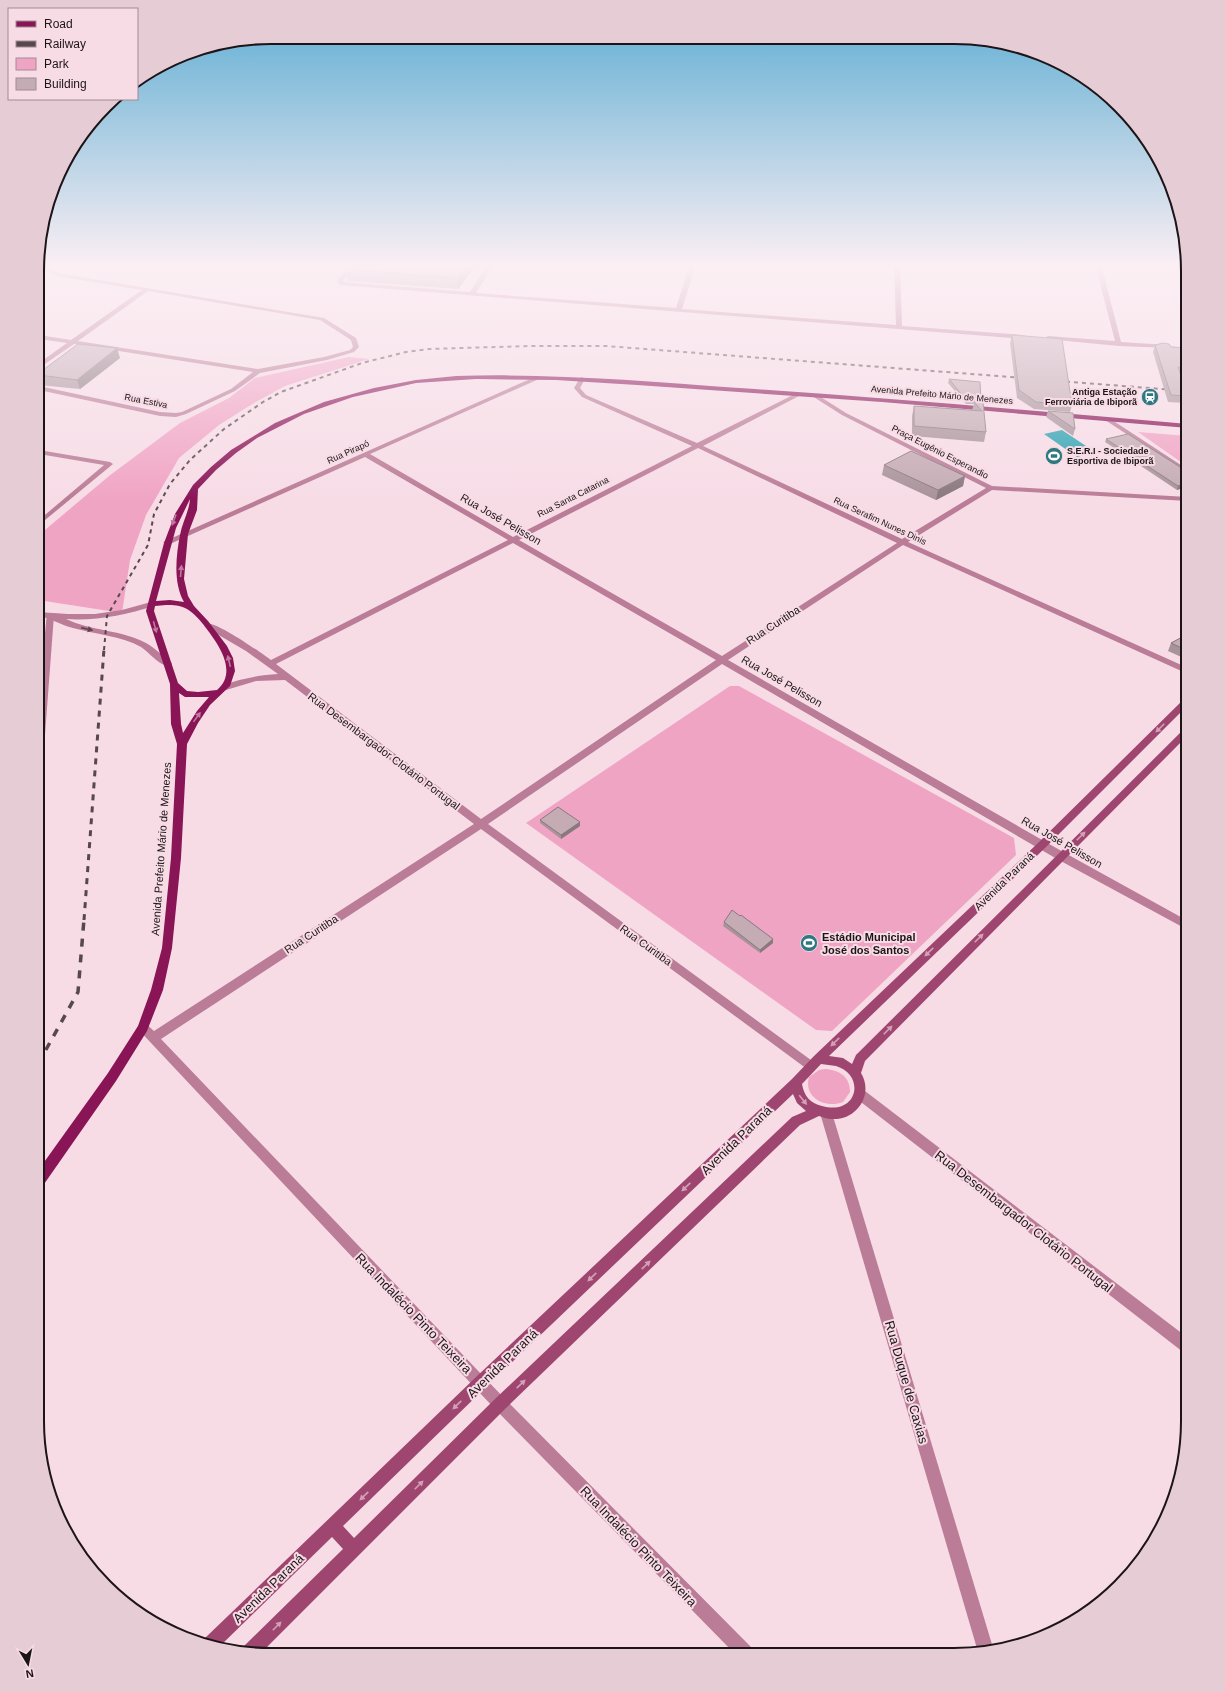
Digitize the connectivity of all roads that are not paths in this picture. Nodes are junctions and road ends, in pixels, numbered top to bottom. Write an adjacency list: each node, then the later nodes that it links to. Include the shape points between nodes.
1 (71, 343): 7 (street)
2 (78, 343): 8 (street)
3 (355, 343): 8 (street, Rua Estiva, via 356,347 352,351 325,359)
4 (1106, 343): 5 (street)
5 (1120, 344): 6 (street)
6 (1173, 347)
7 (44, 362)
8 (258, 371): 11 (street, Rua Estiva, via 227,394 176,415 160,414)
9 (537, 378): 10 (main road, Avenida Prefeito Mário de Menezes); 18 (street, Rua Pirapó); 20 (main road, Avenida Prefeito Mário de Menezes, via 462,377 376,389 334,401 298,414 246,443)
10 (582, 379): 12 (main road, Avenida Prefeito Mário de Menezes); 16 (street, Rua Serafim Nunes Dinis, via 577,388 584,396)
11 (44, 389)
12 (799, 394): 13 (main road, Avenida Prefeito Mário de Menezes); 16 (street, Rua Santa Catarina)
13 (814, 395): 14 (main road, Avenida Prefeito Mário de Menezes); 21 (street, Praça Eugênio Esperandio, via 844,414)
14 (1107, 419): 15 (main road, Avenida Prefeito Mário de Menezes); 19 (street)
15 (1181, 425)
16 (696, 445): 25 (street, Rua Santa Catarina); 27 (street, Rua Serafim Nunes Dinis)
17 (44, 453): 23 (street, via 110,464)
18 (365, 454): 24 (street, Rua Pirapó); 25 (street, Rua José Pelisson)
19 (1181, 467)
20 (195, 488): 24 (main road, via 193,510); 26 (main road, Avenida Prefeito Mário de Menezes, one-way to 26, via 177,513)
21 (991, 488): 22 (street, Praça Eugênio Esperandio); 27 (street, Rua Curitiba)
22 (1181, 499)
23 (44, 519)
24 (184, 534): 26 (street, Rua Pirapó); 29 (main road, one-way to 24, via 184,596 180,579)
25 (512, 539): 33 (street, Rua José Pelisson); 34 (street, Rua Santa Catarina)
26 (166, 542): 28 (main road, Avenida Prefeito Mário de Menezes, via 159,581)
27 (902, 542): 33 (street, Rua Curitiba); 36 (street, Rua Serafim Nunes Dinis)
28 (151, 604): 29 (main road, via 168,602); 31 (street, via 107,616); 35 (main road, Avenida Prefeito Mário de Menezes, one-way to 35, via 150,611)
29 (191, 608): 32 (main road)
30 (44, 615): 31 (street)
31 (50, 616): 35 (street, one-way to 35, via 74,626 143,645); 40 (street)
32 (208, 625): 34 (street, Rua Desembargador Clotário Portugal, via 238,640); 39 (main road, one-way to 32, via 231,673 229,656)
33 (721, 659): 45 (street, Rua Curitiba); 46 (street, Rua José Pelisson)
34 (271, 663): 37 (street, Rua Desembargador Clotário Portugal)
35 (168, 664): 38 (main road, Avenida Prefeito Mário de Menezes)
36 (1181, 668)
37 (287, 677): 39 (street, via 259,678); 45 (street, Rua Desembargador Clotário Portugal)
38 (174, 684): 41 (main road, via 185,694); 44 (main road, Avenida Prefeito Mário de Menezes, via 176,724)
39 (226, 687): 41 (main road)
40 (44, 688)
41 (216, 693): 44 (main road, Avenida Prefeito Mário de Menezes, one-way to 41, via 193,722)
42 (1181, 707): 46 (main road, Avenida Paraná, one-way to 46)
43 (1181, 737): 47 (main road, Avenida Paraná, one-way to 43)
44 (182, 744): 49 (main road, Avenida Prefeito Mário de Menezes, via 176,858 167,948)
45 (481, 824): 49 (street, Rua Curitiba); 50 (street, Rua Curitiba)
46 (1042, 845): 47 (street, Rua José Pelisson); 50 (main road, Avenida Paraná, one-way to 50)
47 (1061, 856): 48 (street, Rua José Pelisson); 51 (main road, Avenida Paraná, one-way to 47, via 860,1058)
48 (1181, 922)
49 (148, 1033): 55 (main road, Avenida Prefeito Mário de Menezes, via 112,1077); 57 (street, Rua Indalécio Pinto Teixeira)
50 (814, 1062): 51 (main road, via 828,1059 838,1061); 52 (main road, Avenida Paraná)
51 (855, 1072): 53 (main road, via 861,1087)
52 (796, 1083): 54 (main road, one-way to 54, via 797,1092 802,1100); 57 (main road, Avenida Paraná, one-way to 57)
53 (861, 1095): 54 (main road, via 852,1108 844,1112); 56 (street, Rua Desembargador Clotário Portugal)
54 (822, 1112): 58 (main road, one-way to 54, via 796,1121); 62 (street, Rua Duque de Caxias)
55 (44, 1173)
56 (1181, 1342)
57 (480, 1383): 58 (street, Rua Indalécio Pinto Teixeira); 59 (main road, Avenida Paraná, one-way to 59)
58 (500, 1404): 60 (main road, one-way to 58); 64 (street, Rua Indalécio Pinto Teixeira)
59 (332, 1526): 60 (main road); 61 (main road, Avenida Paraná)
60 (354, 1549): 63 (main road, one-way to 60)
61 (215, 1640)
62 (984, 1646)
63 (254, 1648)
64 (740, 1648)

